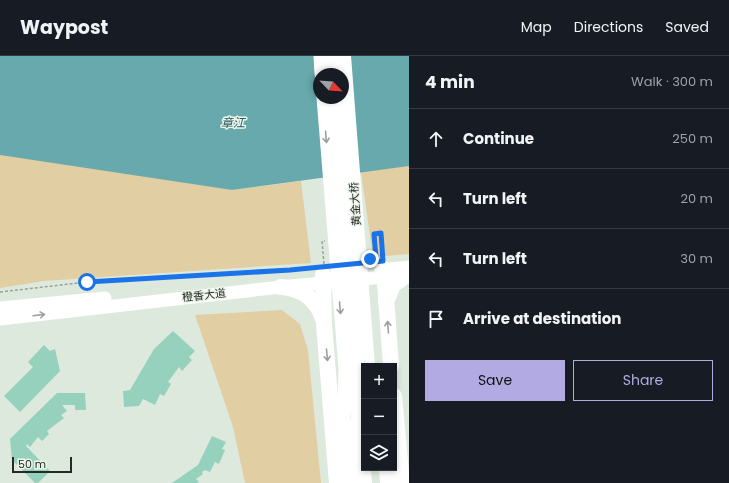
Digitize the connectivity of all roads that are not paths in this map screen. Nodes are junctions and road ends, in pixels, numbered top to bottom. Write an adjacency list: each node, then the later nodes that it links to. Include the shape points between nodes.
1 (320, 56): 5 (main road)
2 (329, 56): 6 (highway)
3 (343, 56): 17 (highway, 黄金大桥)
4 (350, 56): 18 (main road)
5 (321, 68)
6 (330, 68)
7 (323, 104): 25 (main road, one-way to 25, via 345,368)
8 (334, 104): 17 (highway, 黄金大桥)
9 (384, 269): 10 (main road, 橙香大道); 11 (main road, 橙香大道); 13 (highway)
10 (409, 272): 13 (highway, via 397,280)
11 (321, 275): 12 (main road, 橙香大道); 14 (main road, 橙香大道); 16 (highway)
12 (281, 287): 15 (main road, 橙香大道, one-way to 12); 16 (highway, via 292,288 310,297 321,312)
13 (385, 305): 19 (highway, one-way to 13)
14 (0, 308)
15 (0, 319)
16 (324, 324): 24 (highway, one-way to 24)
17 (364, 361): 26 (highway, via 349,462); 27 (highway)
18 (375, 363)
19 (391, 363)
20 (394, 399): 31 (highway)
21 (374, 471): 28 (highway)
22 (387, 471): 29 (highway)
23 (391, 471): 30 (main road)
24 (337, 483)
25 (344, 483)
26 (350, 483)
27 (364, 483)
28 (375, 483)
29 (388, 483)
30 (393, 483)
31 (402, 483)

